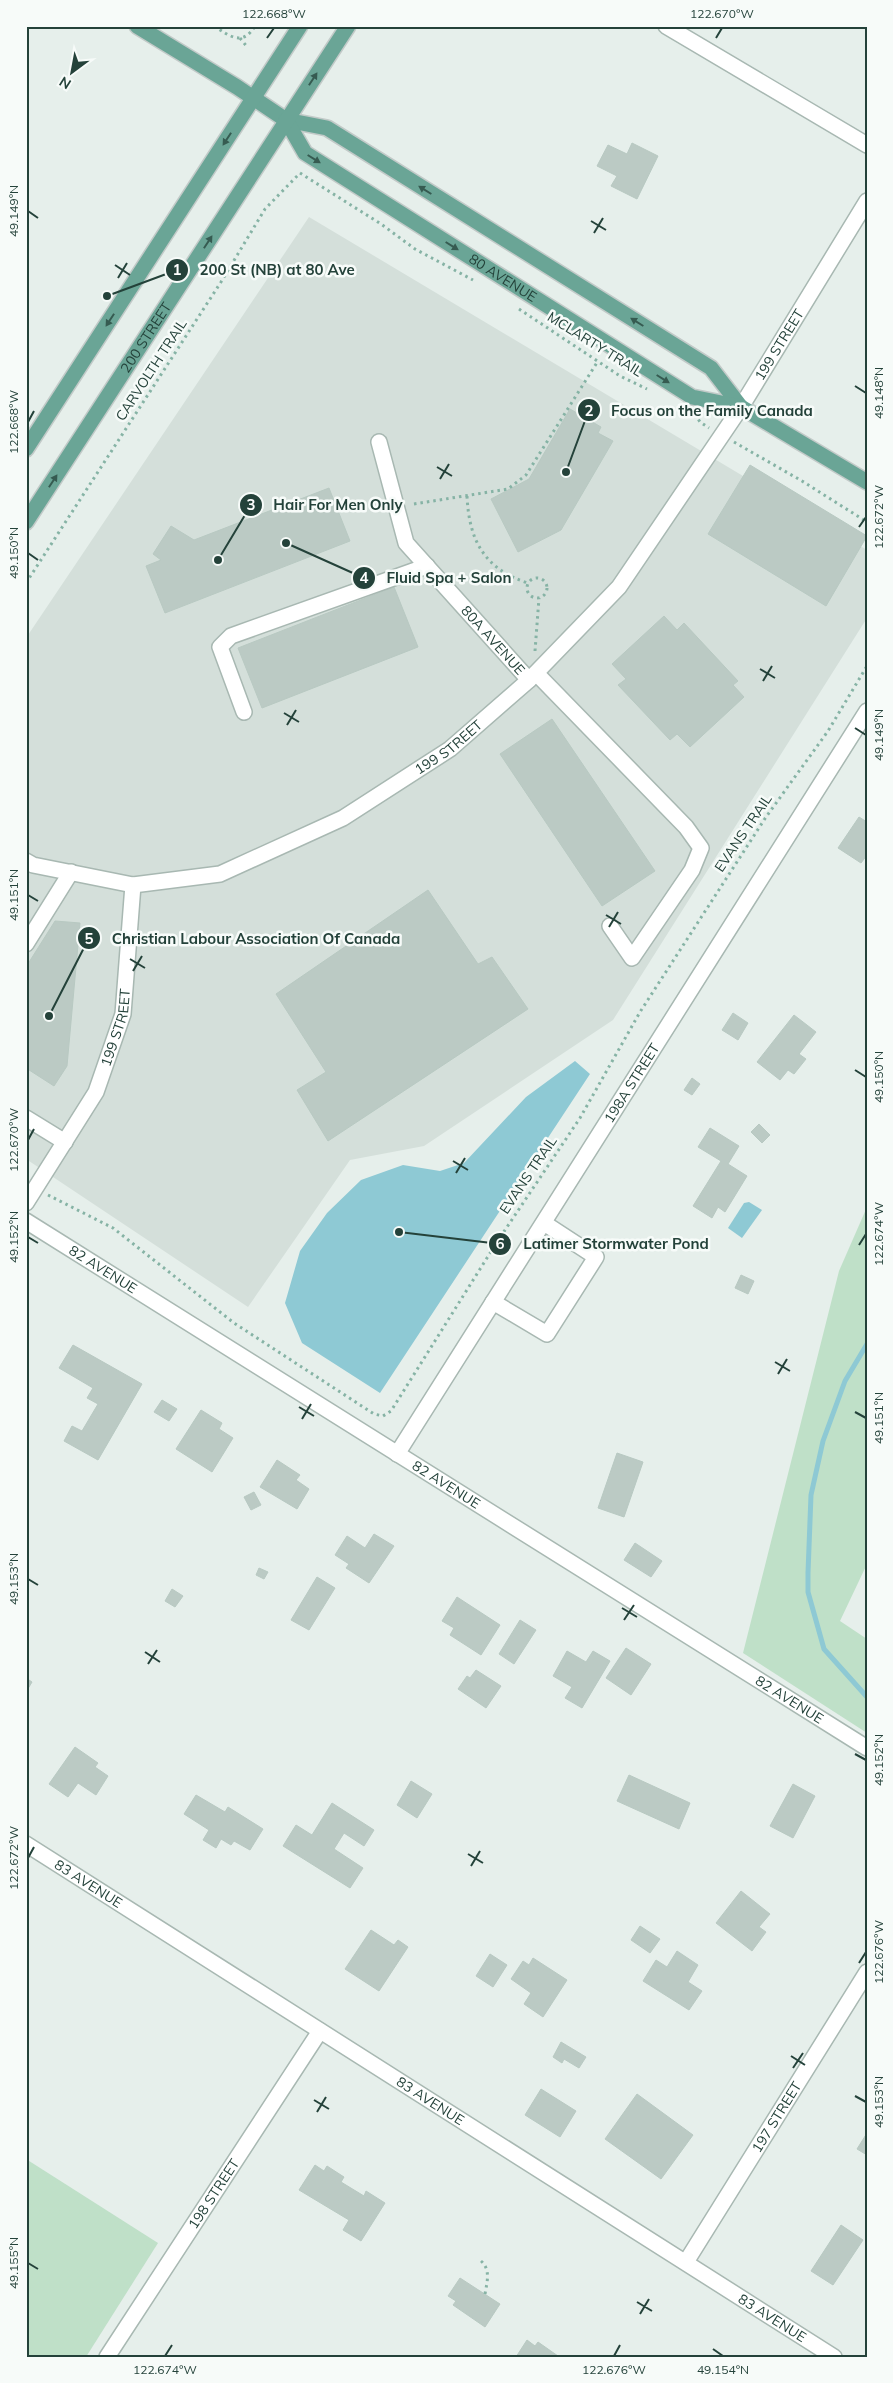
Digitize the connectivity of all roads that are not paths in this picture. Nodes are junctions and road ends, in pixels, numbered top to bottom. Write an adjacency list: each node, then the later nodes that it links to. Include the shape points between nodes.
1 (137, 26): 5 (main road, 80 AVENUE)
2 (300, 26): 5 (main road)
3 (348, 26): 6 (main road, 200 STREET, one-way to 3)
4 (666, 26): 7 (street)
5 (253, 98): 6 (main road, 80 AVENUE); 11 (main road, one-way to 11)
6 (286, 120): 9 (main road, 80 AVENUE, one-way to 6, via 711,368 327,128); 9 (main road, 80 AVENUE, one-way to 9, via 304,153 692,397); 13 (main road, 200 STREET, one-way to 6)
7 (867, 145)
8 (867, 201): 9 (street, 199 STREET)
9 (741, 407): 12 (main road, 80 AVENUE); 15 (street, 199 STREET, via 619,588)
10 (380, 442): 14 (street, 80A AVENUE, via 406,543)
11 (26, 450)
12 (867, 482)
13 (26, 522)
14 (427, 566): 15 (street, 80A AVENUE); 16 (street, via 224,641 220,647)
15 (532, 676): 20 (street, 199 STREET, via 450,749 342,818 220,874); 21 (street, 80A AVENUE, via 686,827 701,848 692,870 632,958)
16 (244, 712)
17 (867, 712): 27 (street, 198A STREET)
18 (26, 861): 19 (street)
19 (71, 872): 20 (street); 22 (street)
20 (133, 884): 24 (street, 199 STREET, via 123,1014 96,1092)
21 (610, 926)
22 (26, 944)
23 (26, 1118): 24 (street)
24 (65, 1142): 25 (street, 199 STREET)
25 (26, 1203)
26 (26, 1221): 29 (street, 82 AVENUE)
27 (544, 1223): 28 (street, 198A STREET); 28 (street, via 596,1257 547,1334)
28 (493, 1302): 29 (street, 198A STREET)
29 (397, 1454): 30 (street, 82 AVENUE)
30 (867, 1748)
31 (26, 1844): 33 (street, 83 AVENUE)
32 (867, 1972): 34 (street, 197 STREET)
33 (320, 2031): 34 (street, 83 AVENUE); 35 (street, 198 STREET)
34 (686, 2262): 36 (street, 83 AVENUE)
35 (107, 2357)
36 (834, 2357)

